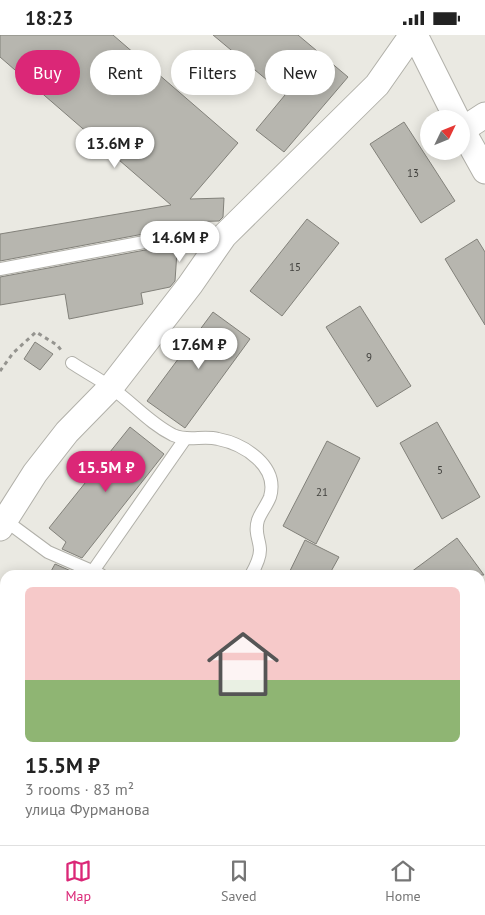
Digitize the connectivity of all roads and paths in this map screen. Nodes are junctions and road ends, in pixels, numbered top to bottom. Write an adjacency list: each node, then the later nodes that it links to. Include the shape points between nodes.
1 (413, 35): 2 (street); 11 (street, via 377,85 224,236)
2 (452, 110)
3 (485, 115): 4 (street)
4 (470, 121)
5 (470, 143): 6 (street)
6 (485, 171)
7 (155, 240): 8 (lane)
8 (0, 269)
9 (72, 363): 10 (path, via 57,345 36,332 13,353); 11 (lane)
10 (0, 371)
11 (111, 387): 12 (lane, via 151,421); 13 (street, via 67,432)
12 (185, 439): 15 (lane); 16 (lane, via 218,438 247,449 266,467 271,481 270,496 258,522 256,537 260,549)
13 (2, 521): 14 (lane, via 48,552)
14 (90, 570)
15 (99, 570)
16 (253, 570)

